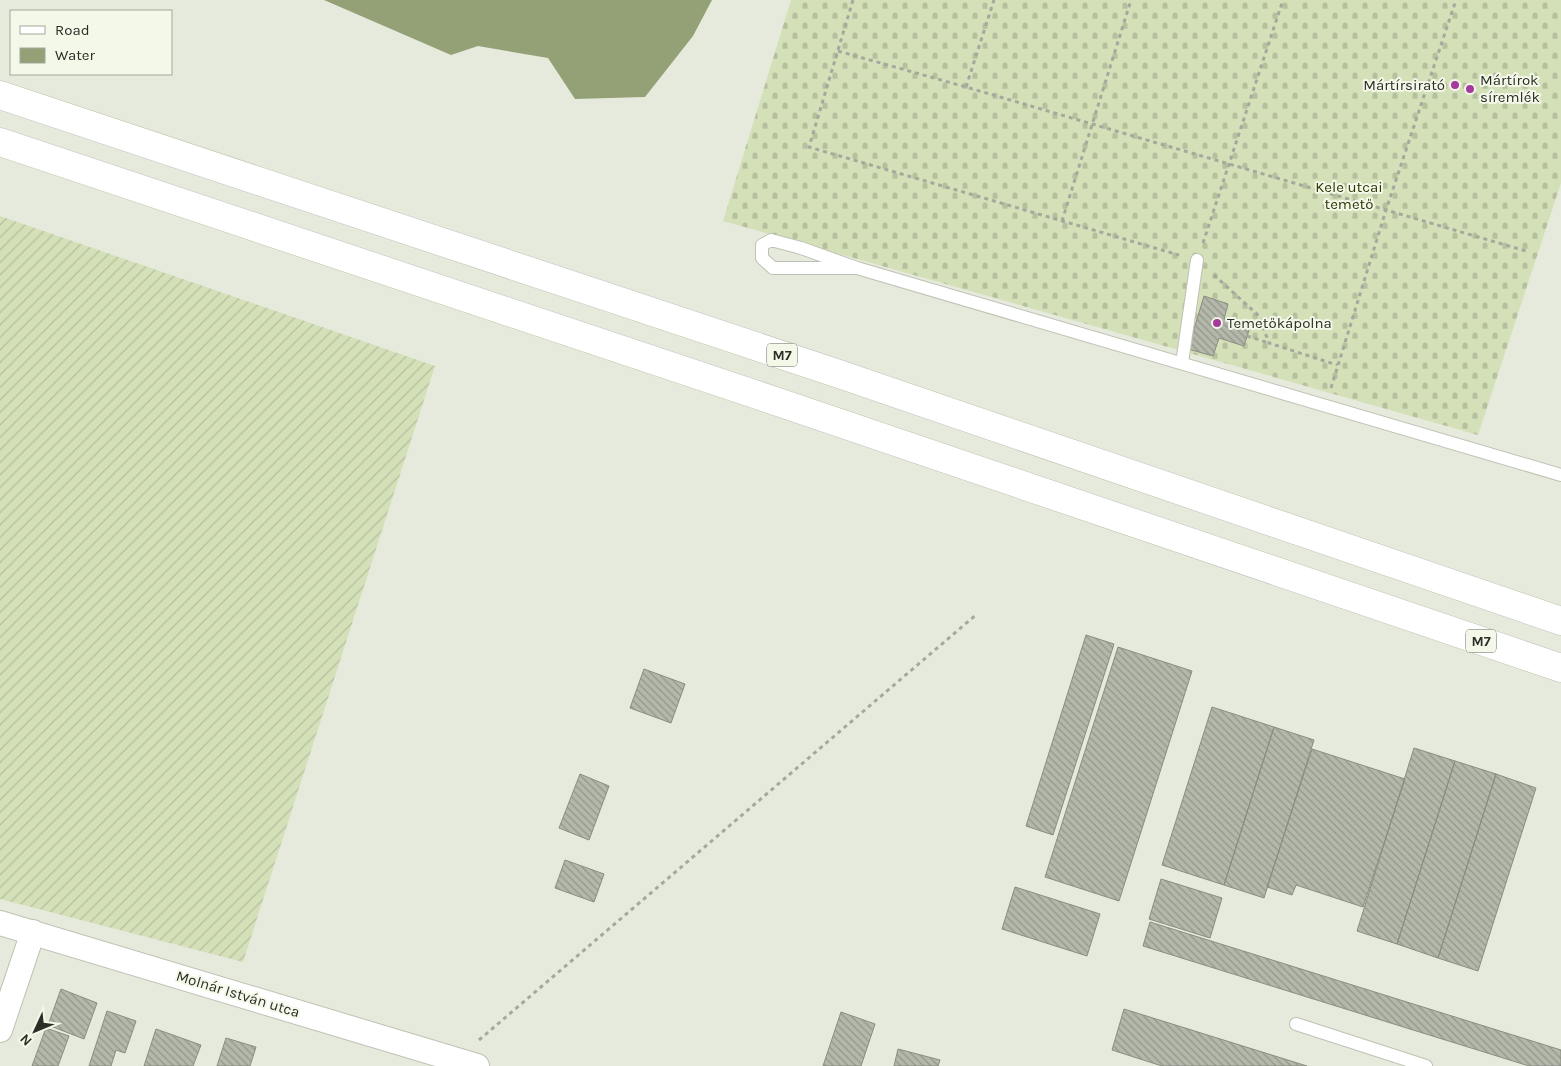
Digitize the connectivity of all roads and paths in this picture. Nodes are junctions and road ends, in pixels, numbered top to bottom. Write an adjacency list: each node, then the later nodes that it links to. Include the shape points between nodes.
1 (853, 0): 6 (path)
2 (994, 0): 7 (path)
3 (1131, 0): 9 (path)
4 (1283, 0): 11 (path)
5 (1456, 0): 12 (path)
6 (838, 51): 7 (path); 13 (path, via 809,148)
7 (966, 87): 9 (path)
8 (0, 95): 24 (highway, M7, via 839,374)
9 (1092, 124): 11 (path); 13 (path)
10 (0, 142): 25 (highway, M7)
11 (1230, 165): 12 (path); 15 (path)
12 (1386, 210): 14 (path); 20 (path)
13 (1062, 221): 15 (path)
14 (1526, 251)
15 (1197, 260): 18 (path, via 1259,316); 19 (lane)
16 (858, 268): 16 (lane, via 771,240 762,245 762,258 773,268); 19 (lane)
17 (1247, 336): 18 (path)
18 (1270, 343): 20 (path)
19 (1182, 364): 21 (lane)
20 (1337, 365): 21 (path)
21 (1326, 406): 22 (lane)
22 (1561, 475)
23 (977, 614): 31 (path)
24 (1561, 621)
25 (1561, 668)
26 (0, 922): 27 (street, Molnár István utca)
27 (33, 932): 29 (street); 30 (street, Molnár István utca)
28 (1296, 1024): 32 (lane)
29 (0, 1030)
30 (428, 1059): 31 (street, Molnár István utca)
31 (466, 1063)
32 (1426, 1066)

